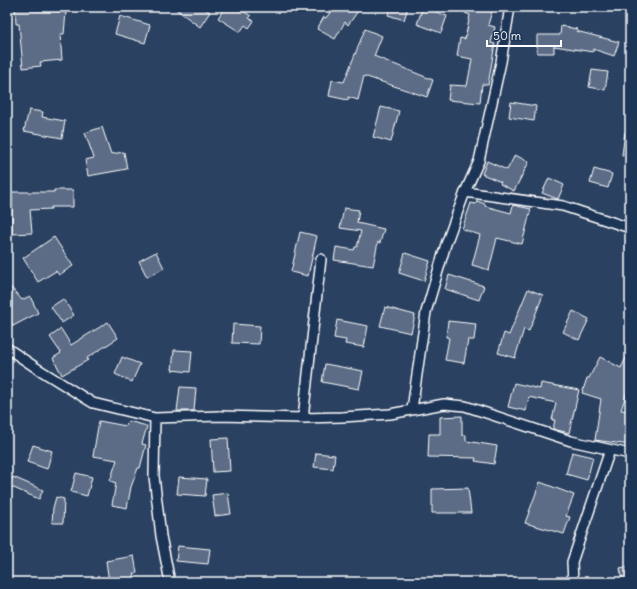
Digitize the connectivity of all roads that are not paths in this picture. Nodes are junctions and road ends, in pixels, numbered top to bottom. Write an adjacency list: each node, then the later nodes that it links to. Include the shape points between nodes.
1 (510, 7): 2 (street, via 501,62 479,161)
2 (465, 192): 3 (street, via 563,206); 6 (street, via 426,312)
3 (630, 228)
4 (321, 259): 8 (street)
5 (7, 348): 7 (street, via 93,403)
6 (412, 409): 8 (street, via 390,414); 9 (street, via 444,404 465,406 571,441)
7 (155, 418): 8 (street); 11 (street, via 154,476 161,536)
8 (303, 418)
9 (610, 450): 10 (street); 12 (street, via 572,562)
10 (630, 454)
11 (170, 582)
12 (573, 582)

